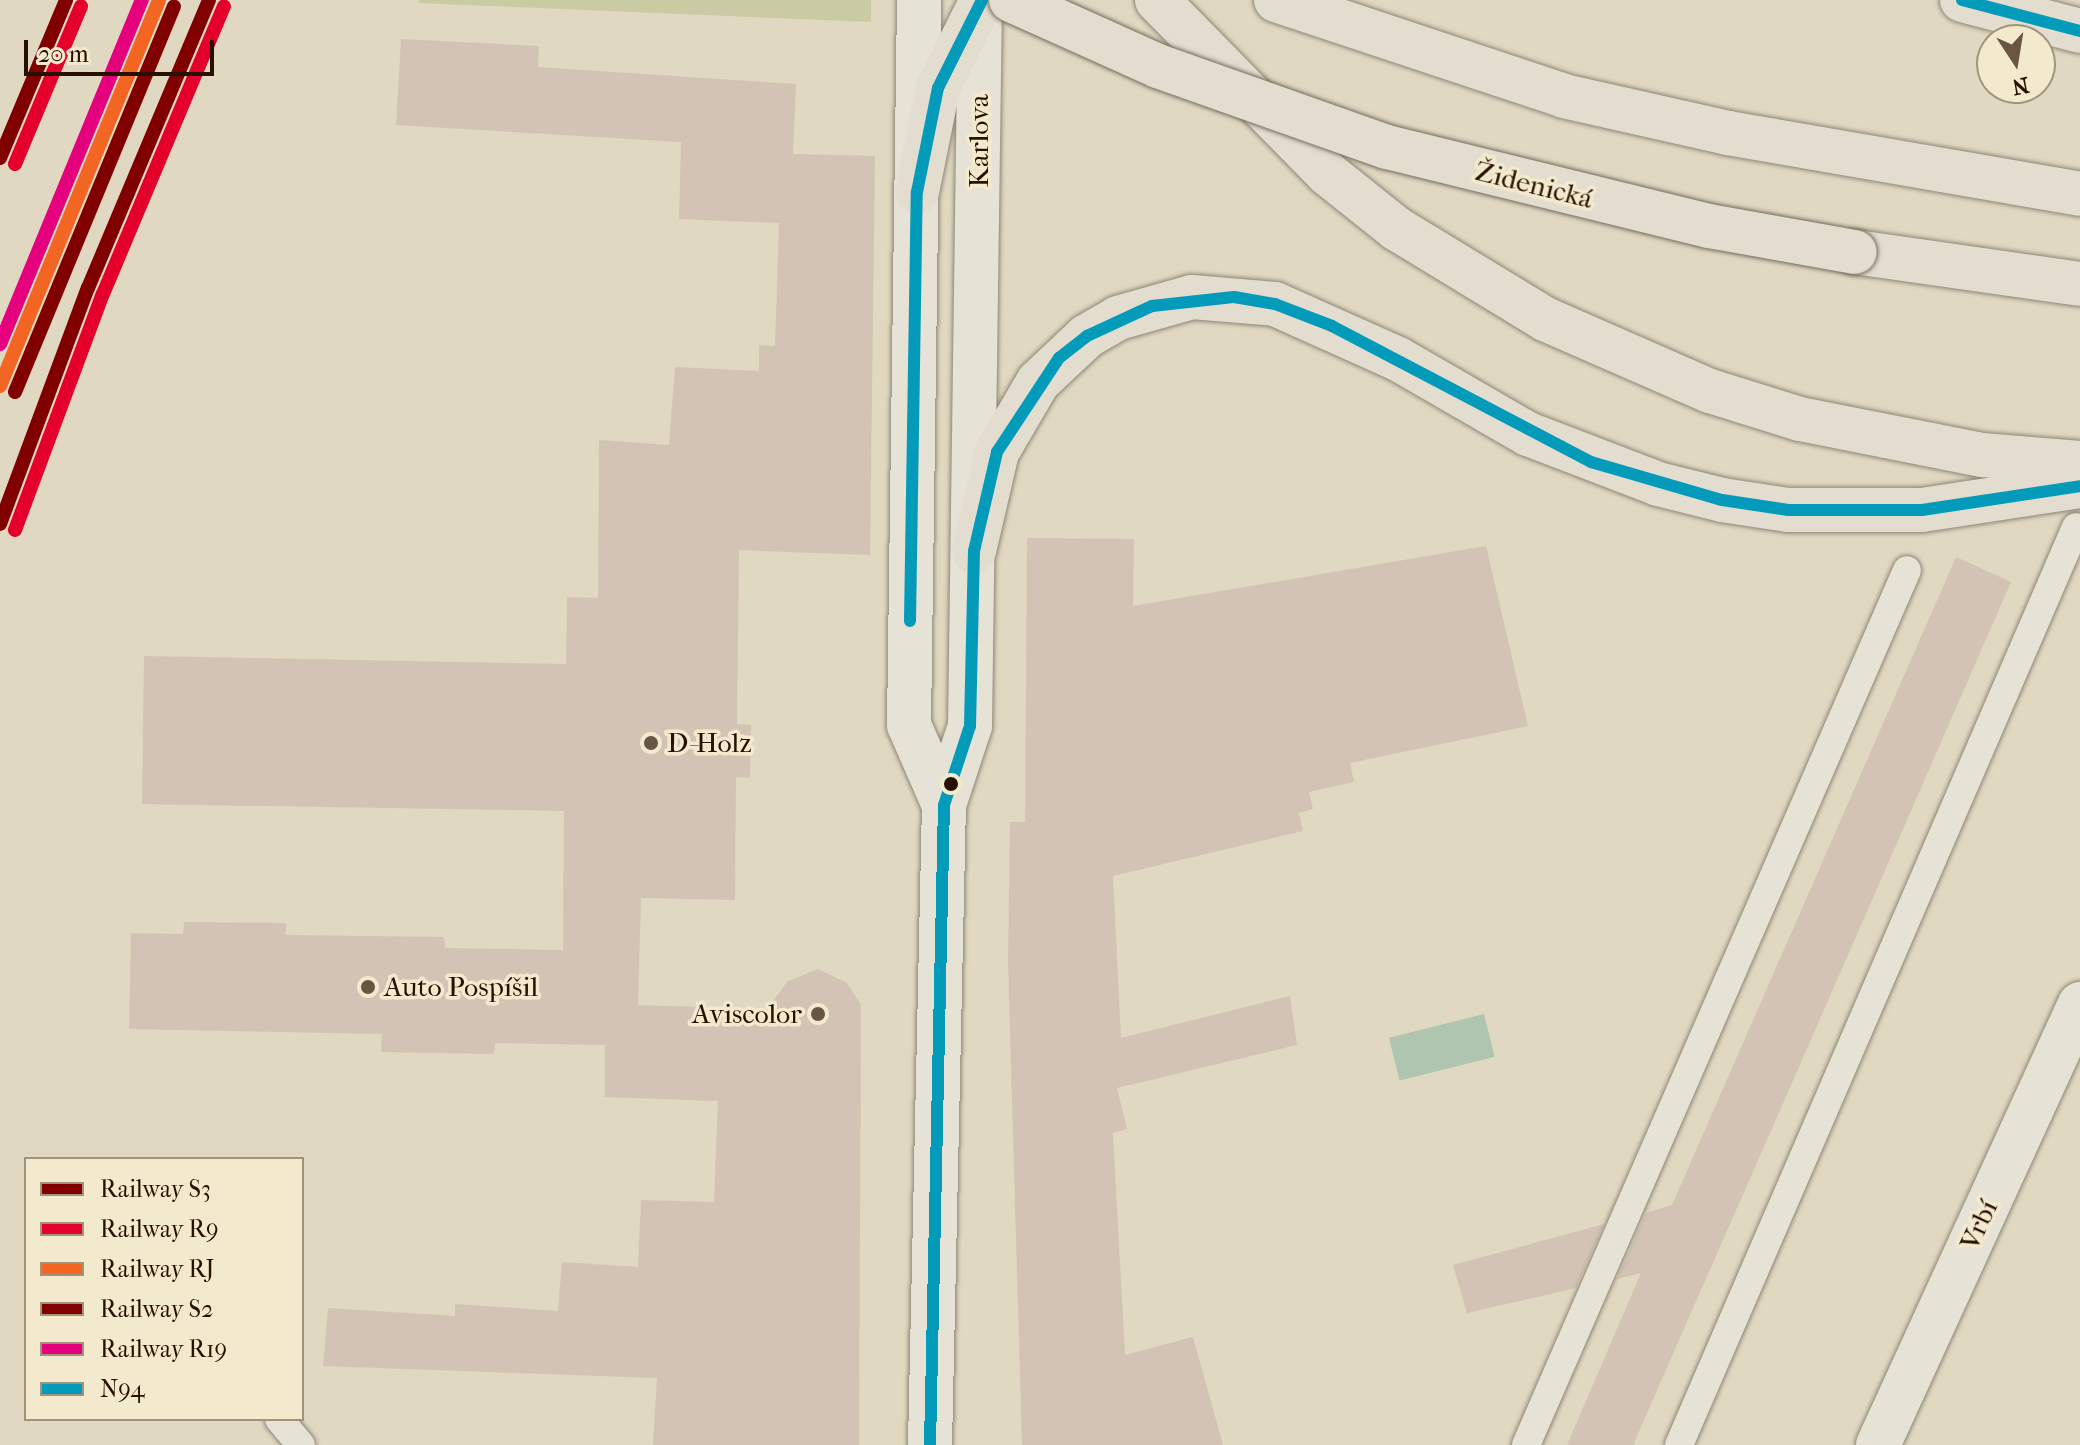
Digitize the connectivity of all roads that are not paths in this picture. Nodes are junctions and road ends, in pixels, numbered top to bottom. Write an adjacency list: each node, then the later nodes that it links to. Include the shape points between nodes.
1 (919, 0): 7 (main road, Karlova)
2 (1157, 0): 10 (highway, via 1328,174 1397,229 1545,319 1667,374 1800,419 1982,455)
3 (1276, 0): 8 (highway, via 1564,96)
4 (1962, 0): 6 (highway)
5 (988, 1): 7 (highway, via 938,88); 9 (highway, Židenická, bridge, via 1387,147 1709,226); 12 (main road, Karlova)
6 (2080, 31)
7 (917, 192): 14 (main road, Karlova, via 909,725)
8 (2080, 194)
9 (2080, 284)
10 (2080, 463)
11 (2078, 506): 12 (highway, via 1788,510 1722,500 1658,484 1553,445 1398,359 1275,304 1192,297 1118,318 1087,336 1038,382 997,452); 20 (lane)
12 (974, 551): 14 (main road, Karlova, via 970,726)
13 (1907, 570): 19 (lane)
14 (944, 805): 18 (main road, Karlova)
15 (2080, 1004): 21 (main road, Vrbí)
16 (281, 1421): 17 (lane)
17 (301, 1445)
18 (930, 1445)
19 (1526, 1445)
20 (1679, 1445)
21 (1878, 1445)

